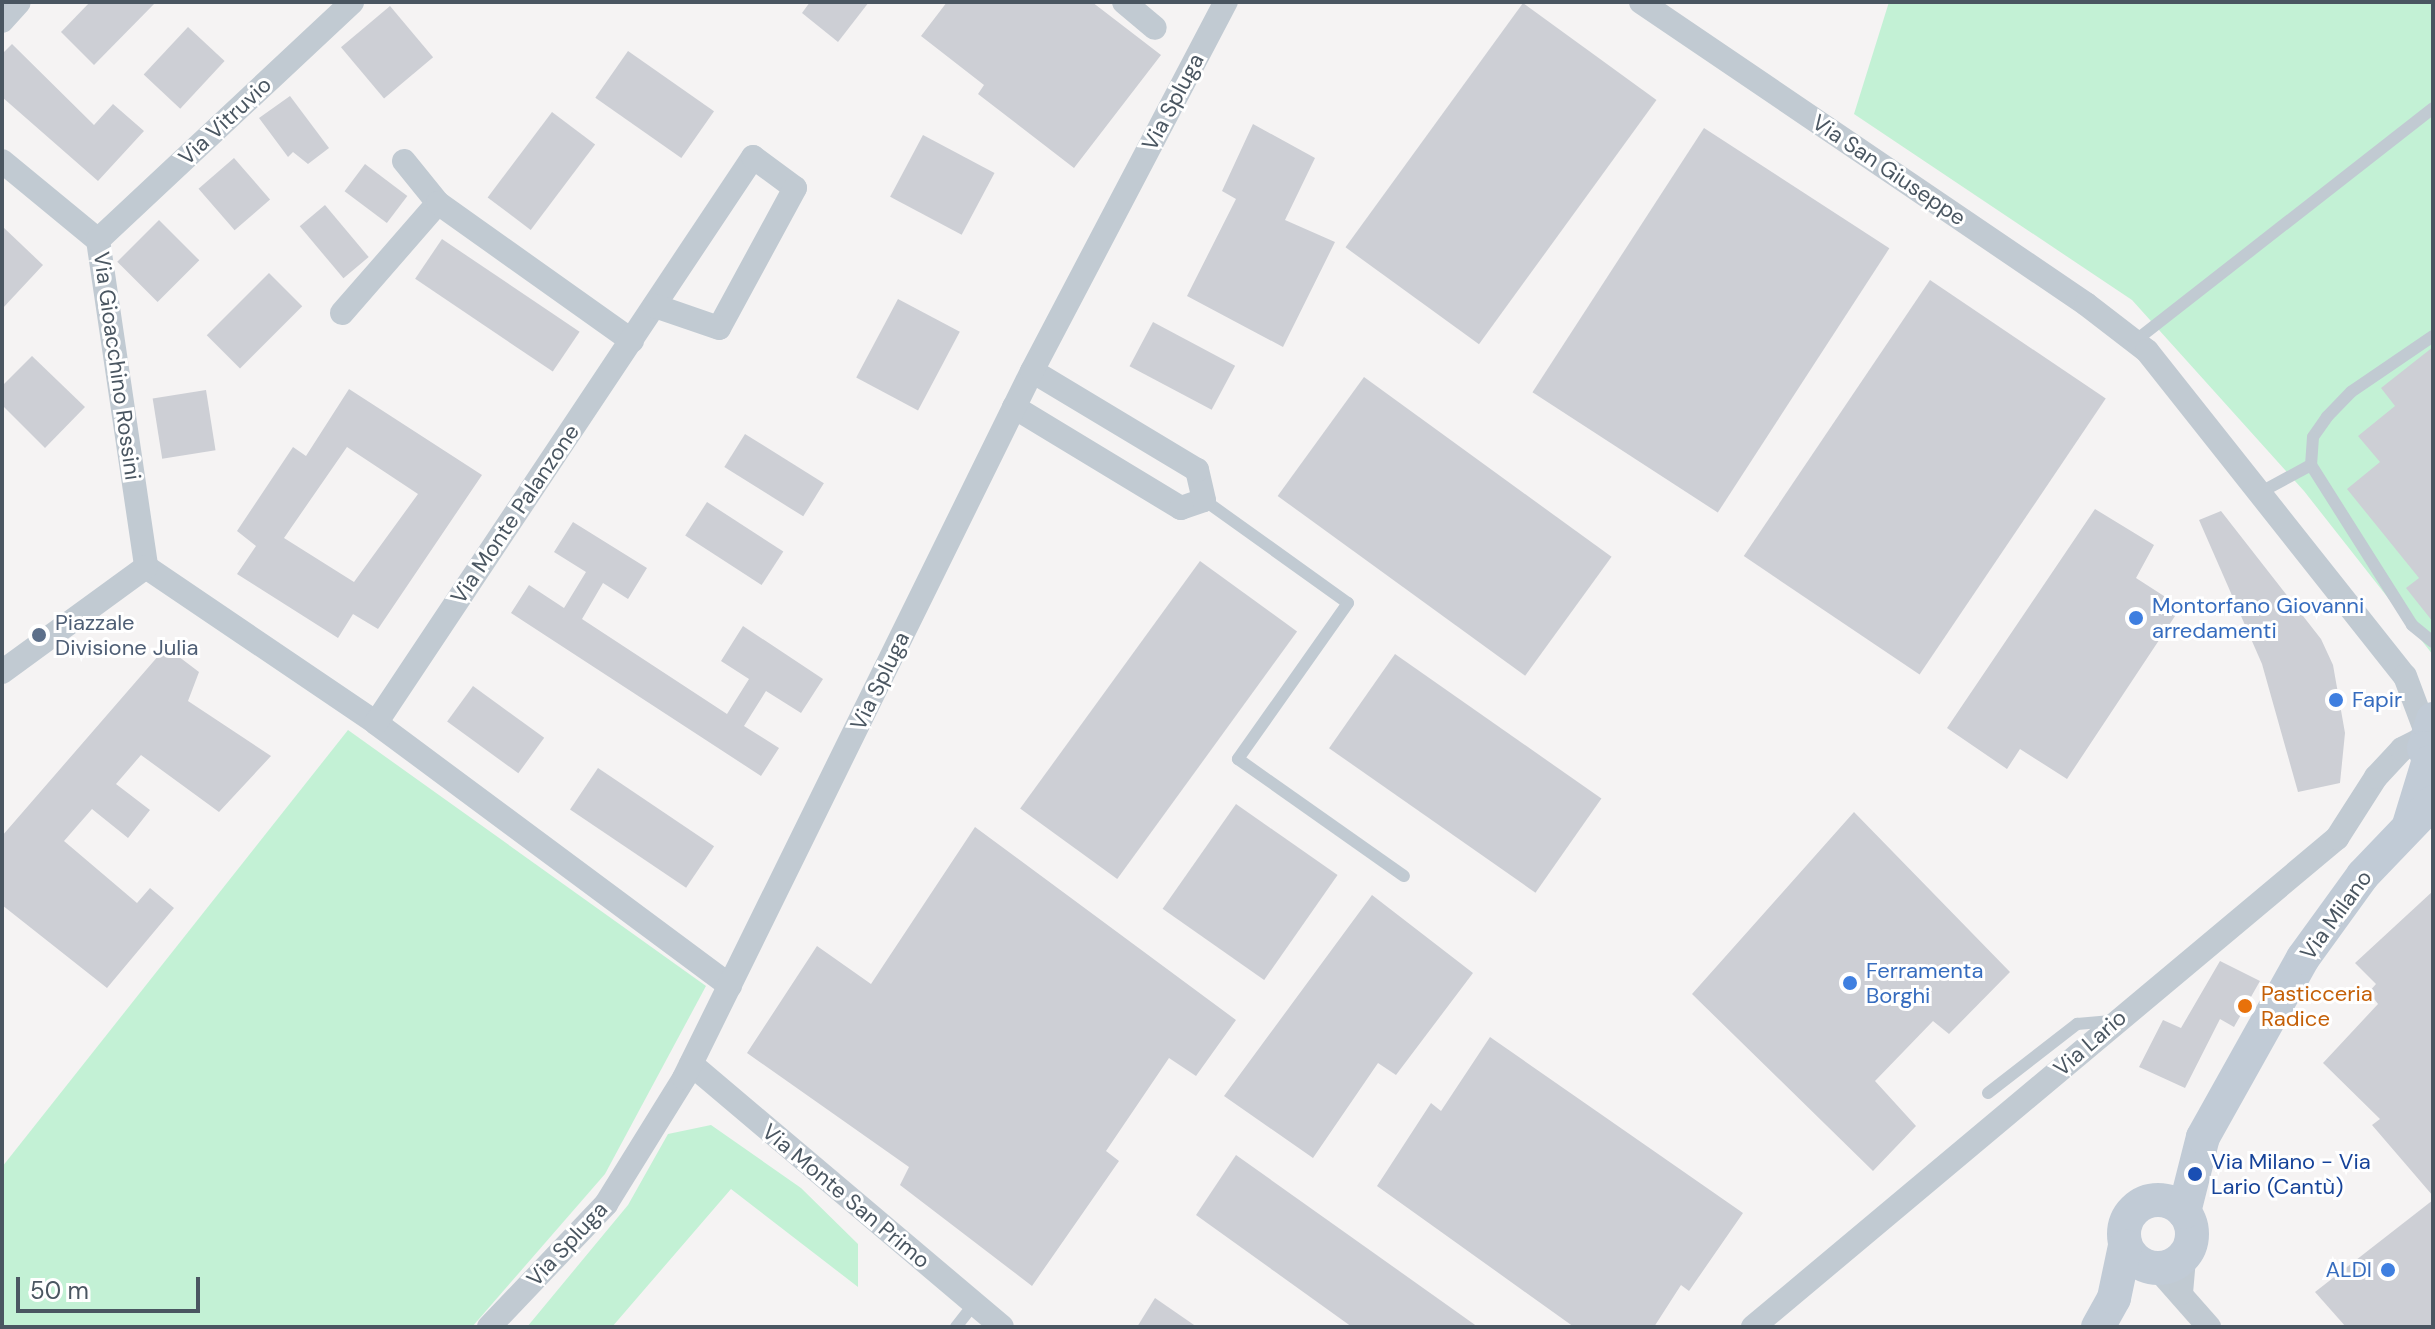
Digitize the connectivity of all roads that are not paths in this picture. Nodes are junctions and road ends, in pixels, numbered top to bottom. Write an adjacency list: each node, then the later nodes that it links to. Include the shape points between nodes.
1 (19, 2): 6 (street)
2 (352, 2): 12 (street, Via Vitruvio)
3 (1124, 2): 7 (street)
4 (1226, 2): 18 (street, Via Spluga)
5 (1641, 2): 17 (street, Via San Giuseppe)
6 (2, 21)
7 (1155, 28)
8 (2433, 108): 17 (lane)
9 (2, 161): 12 (street, Via Gioacchino Rossini)
10 (404, 161): 11 (street)
11 (438, 203): 14 (street); 16 (street)
12 (98, 240): 23 (street, Via Gioacchino Rossini)
13 (655, 306): 13 (street, Via Monte Palanzone, via 753,157 795,188 719,328); 16 (street, Via Monte Palanzone)
14 (342, 313)
15 (2433, 336): 20 (lane, via 2351,392 2327,417 2313,437)
16 (632, 341): 28 (street, Via Monte Palanzone)
17 (2135, 341): 21 (street, Via San Giuseppe, via 2177,384)
18 (1032, 371): 19 (street, Via Spluga); 22 (street, via 1197,470)
19 (1014, 407): 22 (street, via 1181,508); 32 (street, Via Spluga)
20 (2311, 465): 21 (lane); 24 (lane, via 2412,625)
21 (2261, 492): 26 (street, Via San Giuseppe)
22 (1204, 500): 31 (lane, via 1348,603 1238,759)
23 (146, 567): 25 (street); 28 (street)
24 (2433, 642)
25 (2, 672)
26 (2405, 676): 27 (street, Via San Giuseppe); 29 (street, Via San Giuseppe)
27 (2433, 691)
28 (376, 723): 32 (street)
29 (2426, 746): 30 (main road, Via Milano); 33 (street, Via Lario, via 2376,777 2337,838)
30 (2421, 814): 36 (main road, Via Milano, via 2363,875 2303,958)
31 (1404, 876)
32 (730, 986): 34 (street, Via Spluga)
33 (2114, 1021): 35 (lane, via 2077,1024); 46 (street, Via Lario)
34 (691, 1064): 41 (street, Via Monte San Primo); 43 (street, Via Spluga, via 606,1204)
35 (1988, 1093)
36 (2203, 1137): 37 (main road, Via Milano); 38 (main road, Via Milano)
37 (2144, 1202): 38 (main road, via 2166,1200); 39 (main road, via 2124,1225)
38 (2184, 1212): 40 (main road, via 2192,1234)
39 (2125, 1246): 40 (main road, via 2140,1264); 42 (main road)
40 (2164, 1264): 42 (main road); 47 (street)
41 (974, 1304): 44 (lane); 45 (street, Via Monte San Primo)
42 (2111, 1312)
43 (489, 1327)
44 (956, 1327)
45 (1002, 1327)
46 (1753, 1327)
47 (2209, 1327)

